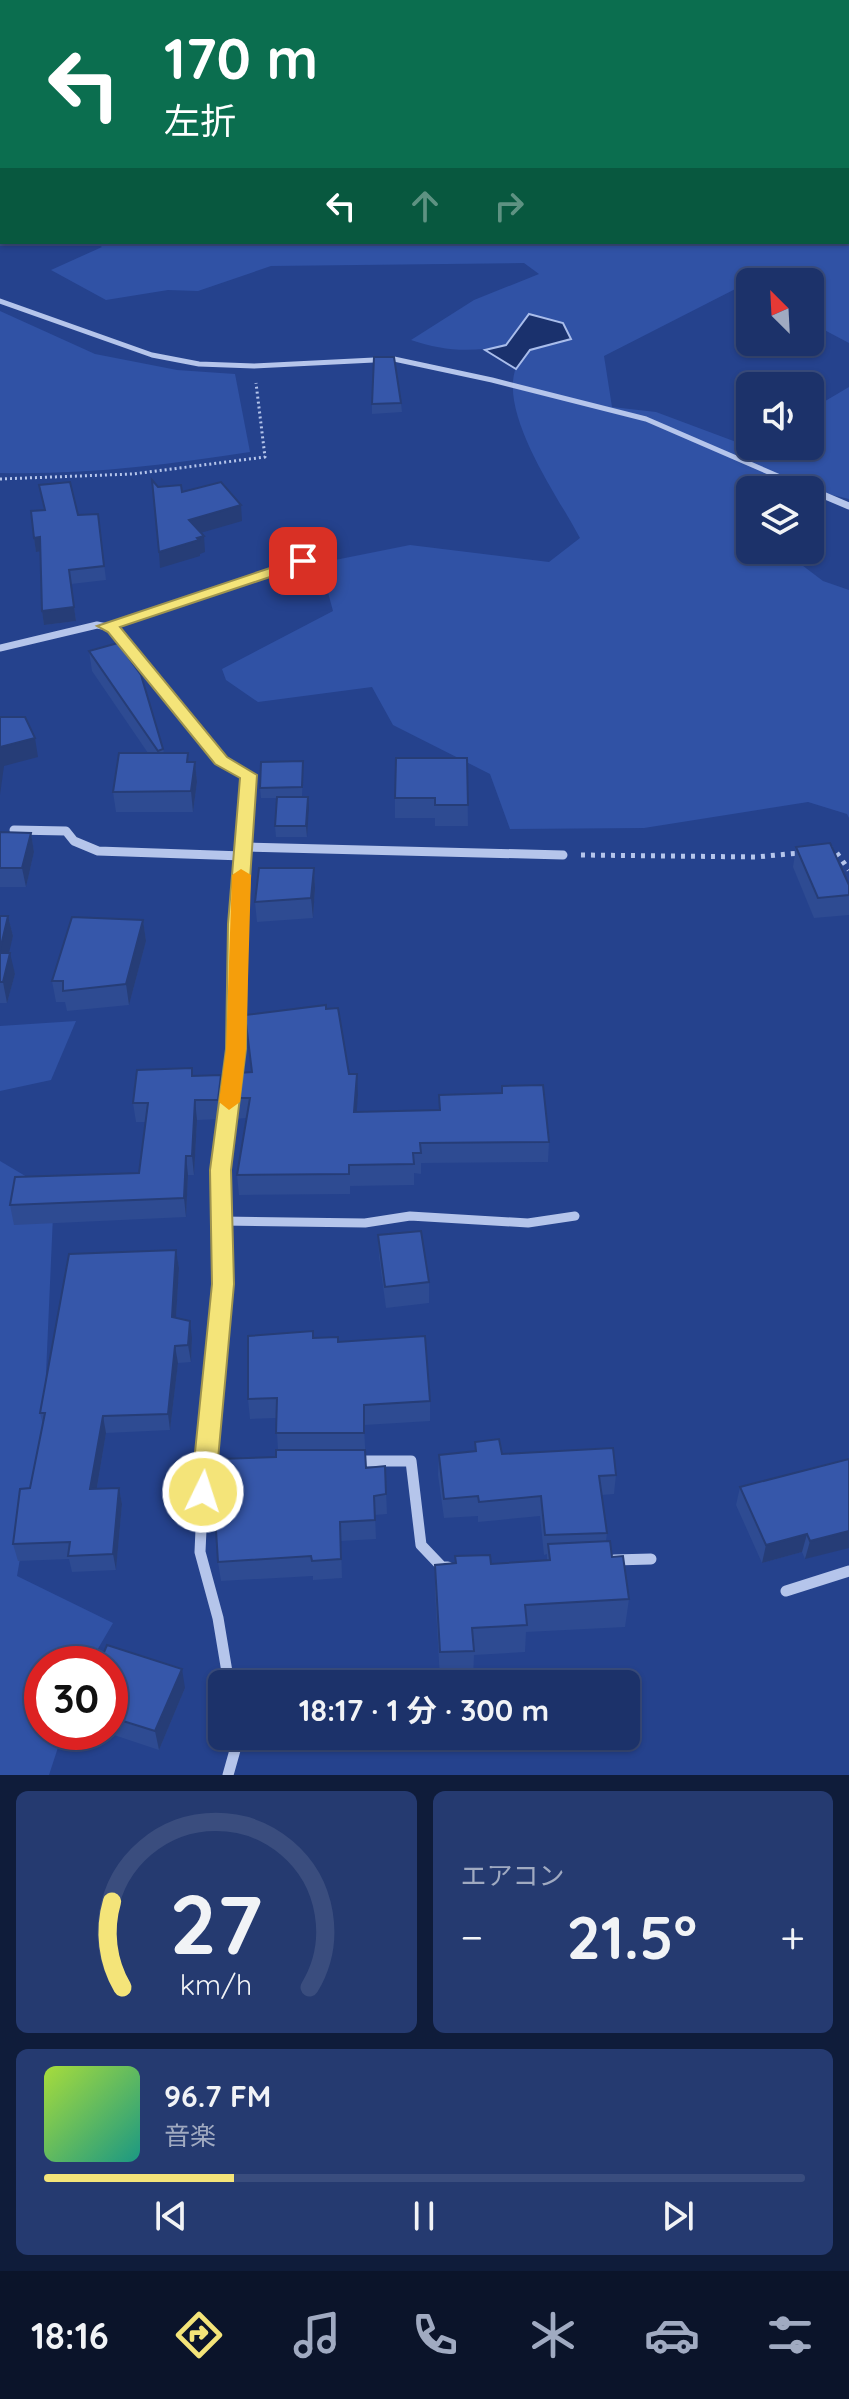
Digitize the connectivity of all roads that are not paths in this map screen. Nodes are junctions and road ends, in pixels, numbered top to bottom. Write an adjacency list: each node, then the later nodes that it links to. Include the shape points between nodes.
1 (0, 301): 2 (street, via 152,355 199,364 394,359 492,380 646,419)
2 (849, 506)
3 (303, 561): 4 (lane)
4 (105, 626): 5 (street); 7 (street, via 113,628 221,761 249,775)
5 (0, 648)
6 (14, 830): 7 (street, via 66,831 74,841 98,851)
7 (243, 851): 8 (street); 10 (street, via 236,1049 221,1170)
8 (563, 855)
9 (575, 1216): 10 (street, via 528,1223 410,1216 365,1223)
10 (222, 1221): 12 (street, via 223,1284)
11 (347, 1461): 16 (street, via 411,1461 421,1545 442,1567)
12 (204, 1462): 13 (street); 19 (street, via 200,1552)
13 (220, 1462)
14 (651, 1559): 15 (street)
15 (606, 1561)
16 (457, 1566)
17 (849, 1571): 18 (street)
18 (786, 1591)
19 (227, 1670)
20 (235, 1750): 21 (street)
21 (228, 1775)

